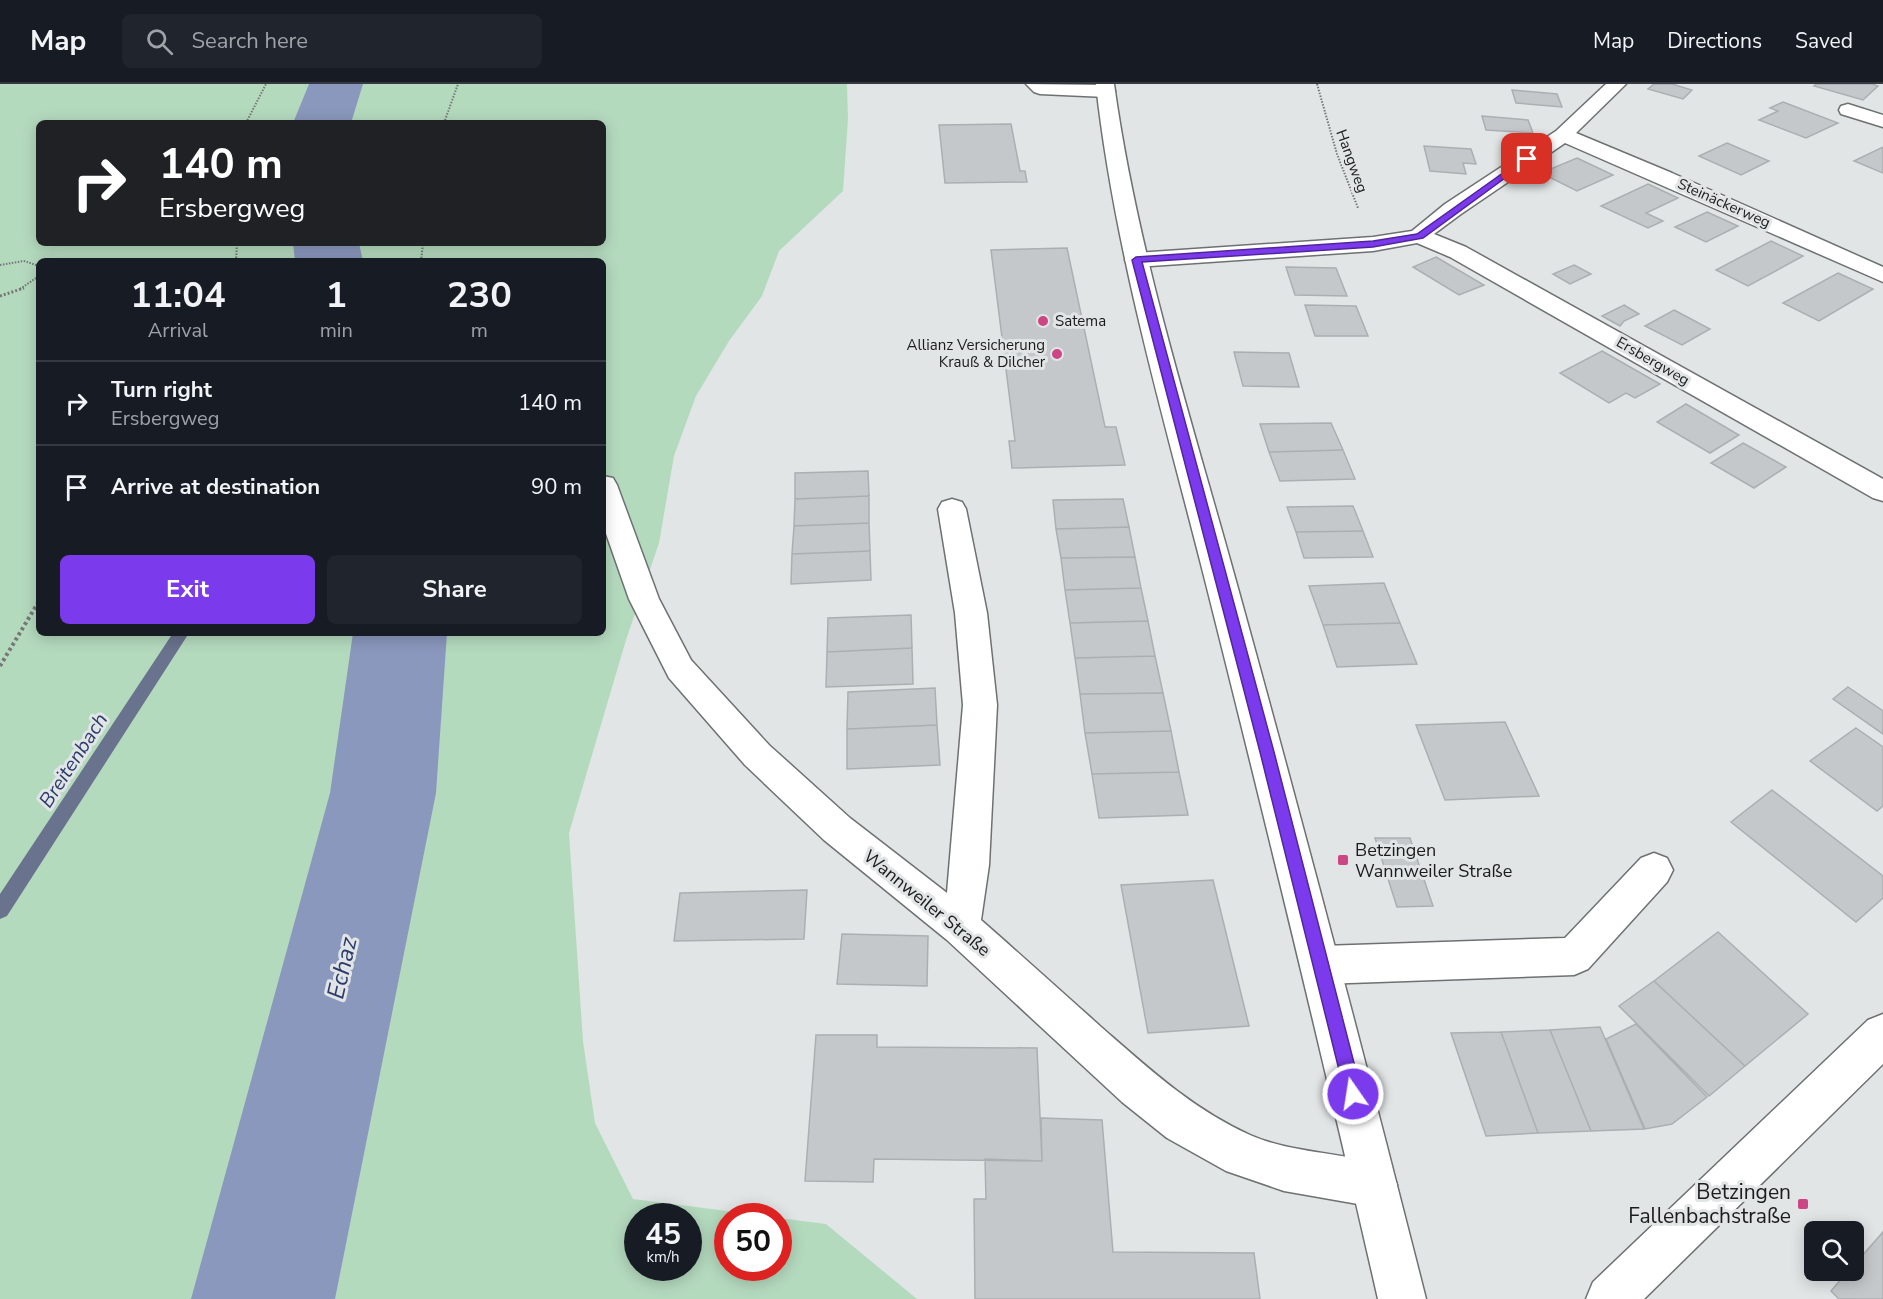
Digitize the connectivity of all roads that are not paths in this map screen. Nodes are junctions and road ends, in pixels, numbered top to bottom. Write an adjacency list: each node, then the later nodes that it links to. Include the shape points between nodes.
1 (1035, 84): 3 (street, via 1040,88)
2 (1617, 84): 6 (street)
3 (1105, 88): 8 (street)
4 (1848, 110): 5 (street)
5 (1883, 121)
6 (1563, 135): 7 (street); 9 (street, Steinäckerweg)
7 (1419, 236): 8 (street, via 1373,244); 10 (street, Ersbergweg, via 1479,263)
8 (1136, 260): 15 (street)
9 (1883, 275)
10 (1883, 491)
11 (606, 493): 14 (street, Wannweiler Straße, via 644,599 680,669 757,755 837,829)
12 (952, 510): 14 (street, via 971,613 980,705 970,865)
13 (1654, 870): 15 (street, via 1574,956)
14 (961, 927): 17 (street, Wannweiler Straße, via 1182,1123 1242,1155 1284,1168)
15 (1322, 965): 17 (street)
16 (1883, 1035): 19 (street)
17 (1375, 1185): 18 (street)
18 (1402, 1299)
19 (1610, 1299)

